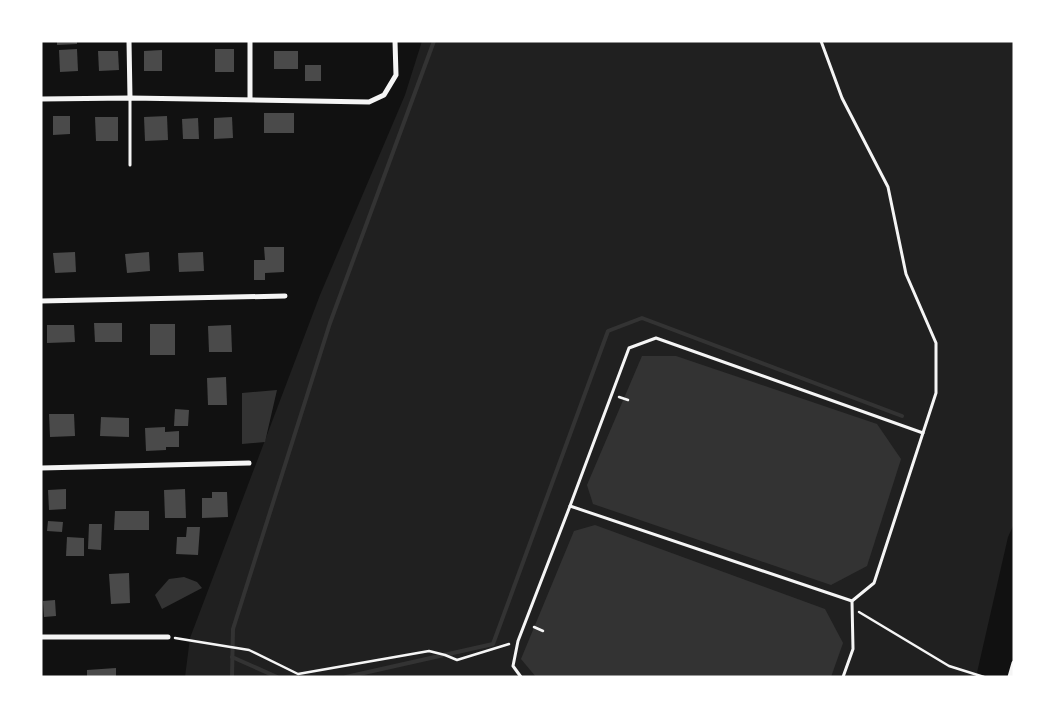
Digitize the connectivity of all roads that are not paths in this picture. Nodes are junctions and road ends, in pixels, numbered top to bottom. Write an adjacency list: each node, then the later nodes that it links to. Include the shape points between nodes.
1 (129, 41): 5 (street)
2 (250, 41): 7 (street)
3 (395, 41): 7 (street, via 396,75 384,96 369,102)
4 (821, 41): 11 (lane, via 842,98 888,187 906,274 936,343 936,393)
5 (130, 98): 6 (street); 7 (street); 8 (lane)
6 (41, 99)
7 (250, 99)
8 (130, 165)
9 (286, 296): 10 (street)
10 (41, 300)
11 (923, 433): 14 (lane, via 656,338 629,348); 15 (lane, via 874,583)
12 (249, 463): 13 (street)
13 (41, 468)
14 (570, 506): 15 (lane); 19 (lane, via 518,642 514,666)
15 (852, 601): 20 (lane, via 853,649)
16 (41, 637): 17 (street)
17 (168, 637)
18 (1014, 663): 21 (street)
19 (521, 677)
20 (843, 677)
21 (1010, 677)

